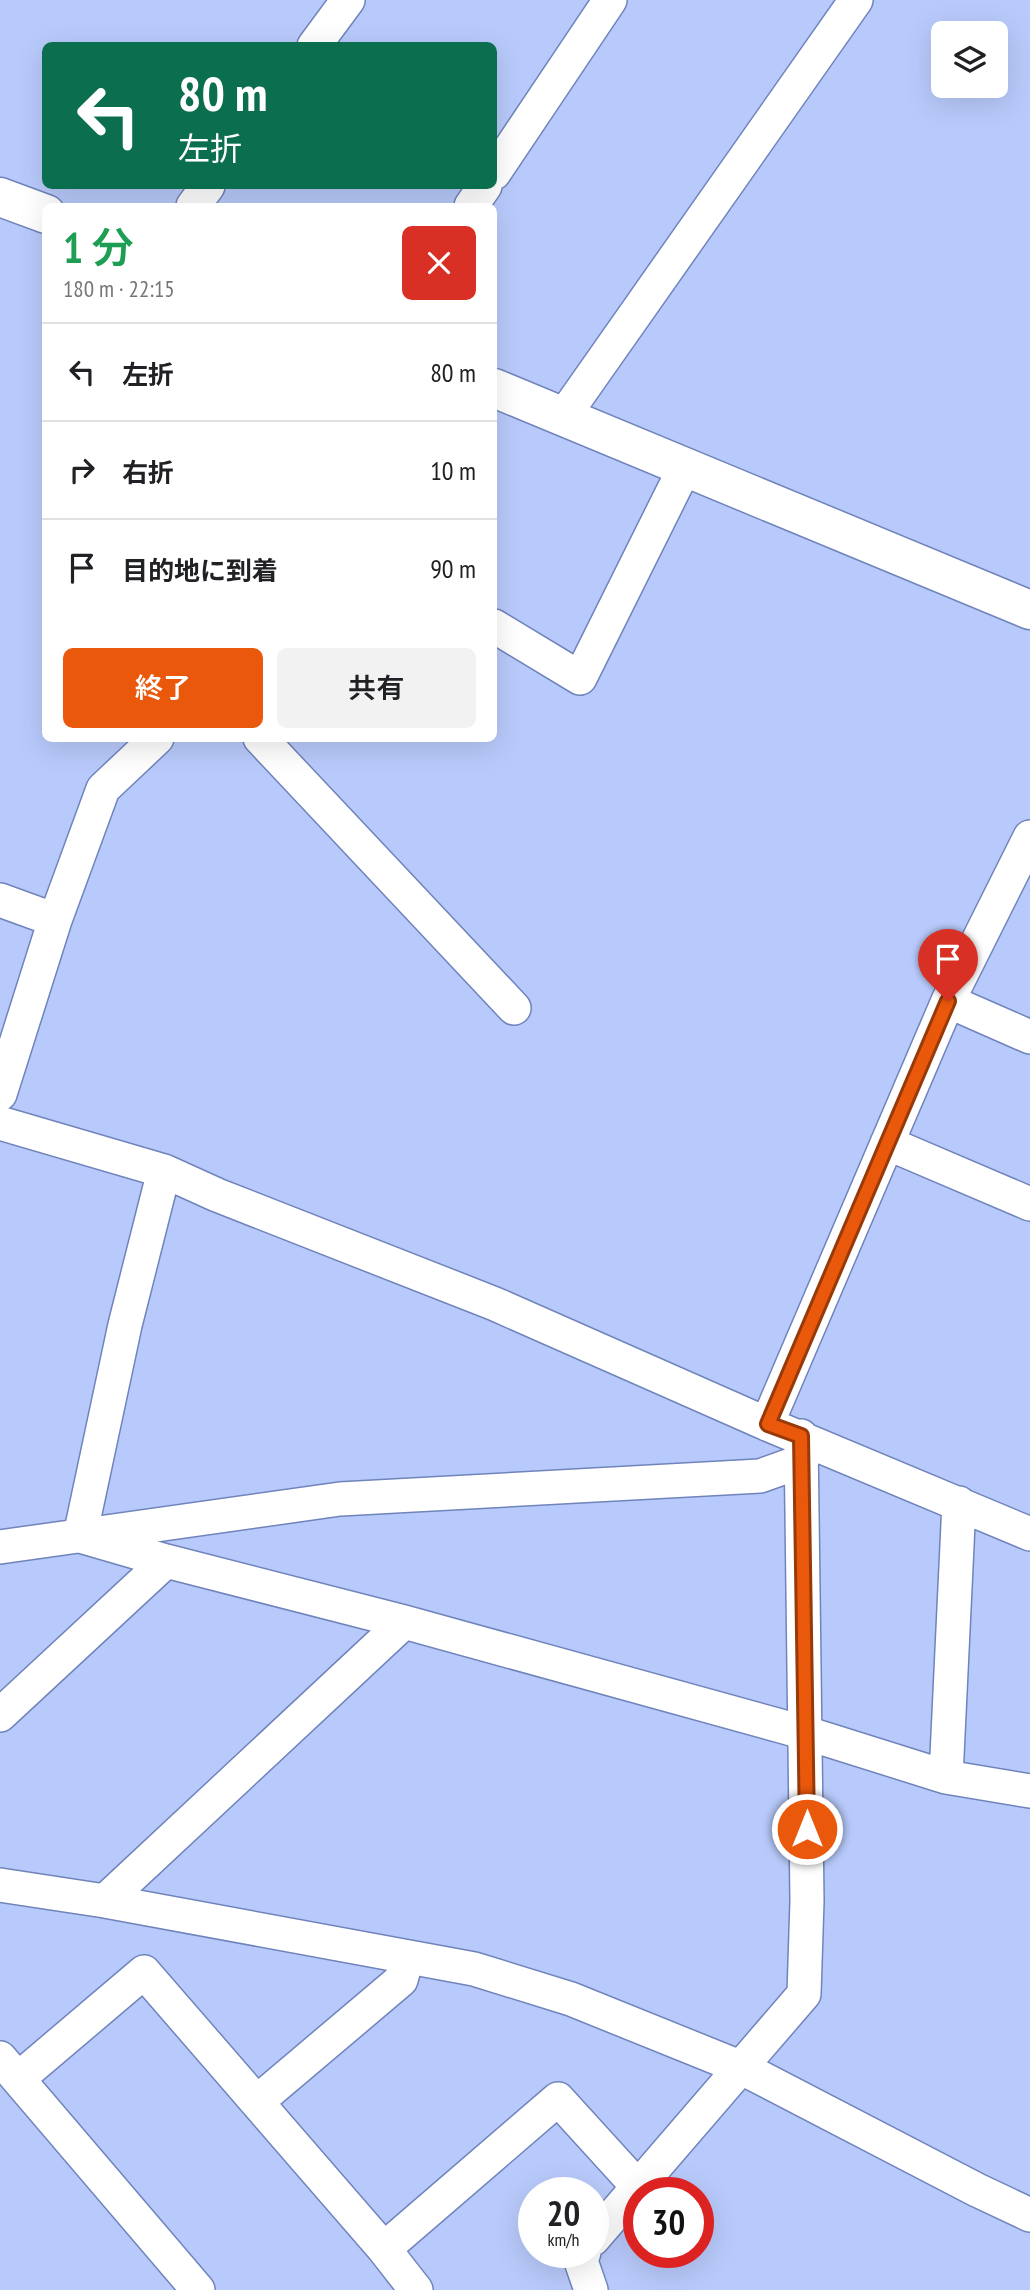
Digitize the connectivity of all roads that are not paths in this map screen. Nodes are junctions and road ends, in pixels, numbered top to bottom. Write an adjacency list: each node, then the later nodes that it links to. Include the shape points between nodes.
1 (348, 0): 4 (street)
2 (610, 0): 5 (street)
3 (856, 0): 9 (street)
4 (317, 42)
5 (497, 169)
6 (0, 197): 7 (street)
7 (42, 213)
8 (497, 389): 9 (street)
9 (563, 417): 10 (street)
10 (685, 467): 11 (street); 12 (street, via 580,678)
11 (1030, 610)
12 (497, 628)
13 (153, 742): 17 (street, via 103,789)
14 (264, 742): 19 (street)
15 (1030, 836): 18 (street)
16 (0, 901): 17 (street)
17 (55, 920): 21 (street)
18 (948, 1001): 20 (street); 23 (street)
19 (514, 1008)
20 (1030, 1037)
21 (0, 1094)
22 (0, 1124): 24 (street)
23 (887, 1143): 25 (street); 26 (street)
24 (164, 1171): 26 (street, via 495,1304); 30 (street)
25 (1030, 1204)
26 (768, 1424): 27 (street)
27 (801, 1449): 28 (street); 30 (street, via 760,1476 340,1499); 35 (street)
28 (959, 1503): 29 (street); 36 (street)
29 (1030, 1534)
30 (80, 1536): 31 (street); 32 (street)
31 (0, 1547)
32 (166, 1561): 33 (street); 34 (street)
33 (404, 1622): 35 (street); 39 (street)
34 (0, 1715)
35 (806, 1732): 36 (street); 41 (street, via 804,1994)
36 (946, 1777): 37 (street)
37 (1030, 1791)
38 (0, 1885): 39 (street)
39 (105, 1901): 40 (street)
40 (407, 1958): 41 (street, via 474,1969 572,1999); 43 (street, via 401,1980)
41 (742, 2068): 45 (street); 46 (street)
42 (9, 2069): 43 (street, via 144,1972); 53 (street)
43 (258, 2101): 51 (street)
44 (629, 2177): 51 (street, via 558,2099)
45 (648, 2177)
46 (977, 2190): 48 (street); 50 (street)
47 (623, 2206): 49 (street)
48 (1030, 2215)
49 (609, 2221)
50 (1030, 2239)
51 (384, 2249): 54 (street)
52 (583, 2268): 55 (street)
53 (198, 2290)
54 (416, 2290)
55 (591, 2290)

